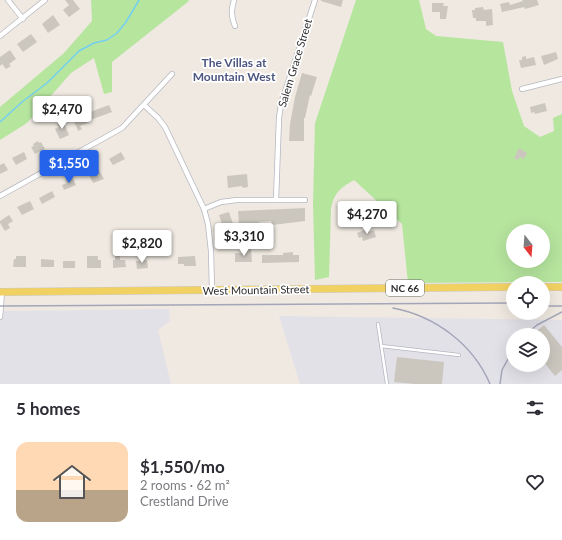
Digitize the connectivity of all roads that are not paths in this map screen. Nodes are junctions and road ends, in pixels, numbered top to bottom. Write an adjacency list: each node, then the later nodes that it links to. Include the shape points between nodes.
1 (8, 0): 5 (street)
2 (45, 0): 5 (street)
3 (234, 0): 6 (street, via 231,18)
4 (315, 0): 13 (street, Salem Grace Street, via 281,104)
5 (23, 19): 7 (street)
6 (235, 26)
7 (0, 36)
8 (172, 74): 11 (street)
9 (562, 79): 10 (street)
10 (522, 89)
11 (144, 105): 12 (street, via 122,128); 15 (street, via 164,127)
12 (0, 196)
13 (276, 200): 14 (street); 15 (street, via 221,202)
14 (305, 200)
15 (204, 209): 19 (street, via 211,251)
16 (506, 287): 19 (main road, West Mountain Street / NC 66)
17 (550, 287): 18 (main road)
18 (562, 287)
19 (212, 290): 20 (main road, West Mountain Street / NC 66)
20 (1, 292): 21 (street)
21 (0, 317)
22 (378, 324): 23 (lane)
23 (381, 346): 24 (lane); 25 (lane)
24 (459, 355)
25 (387, 384)

